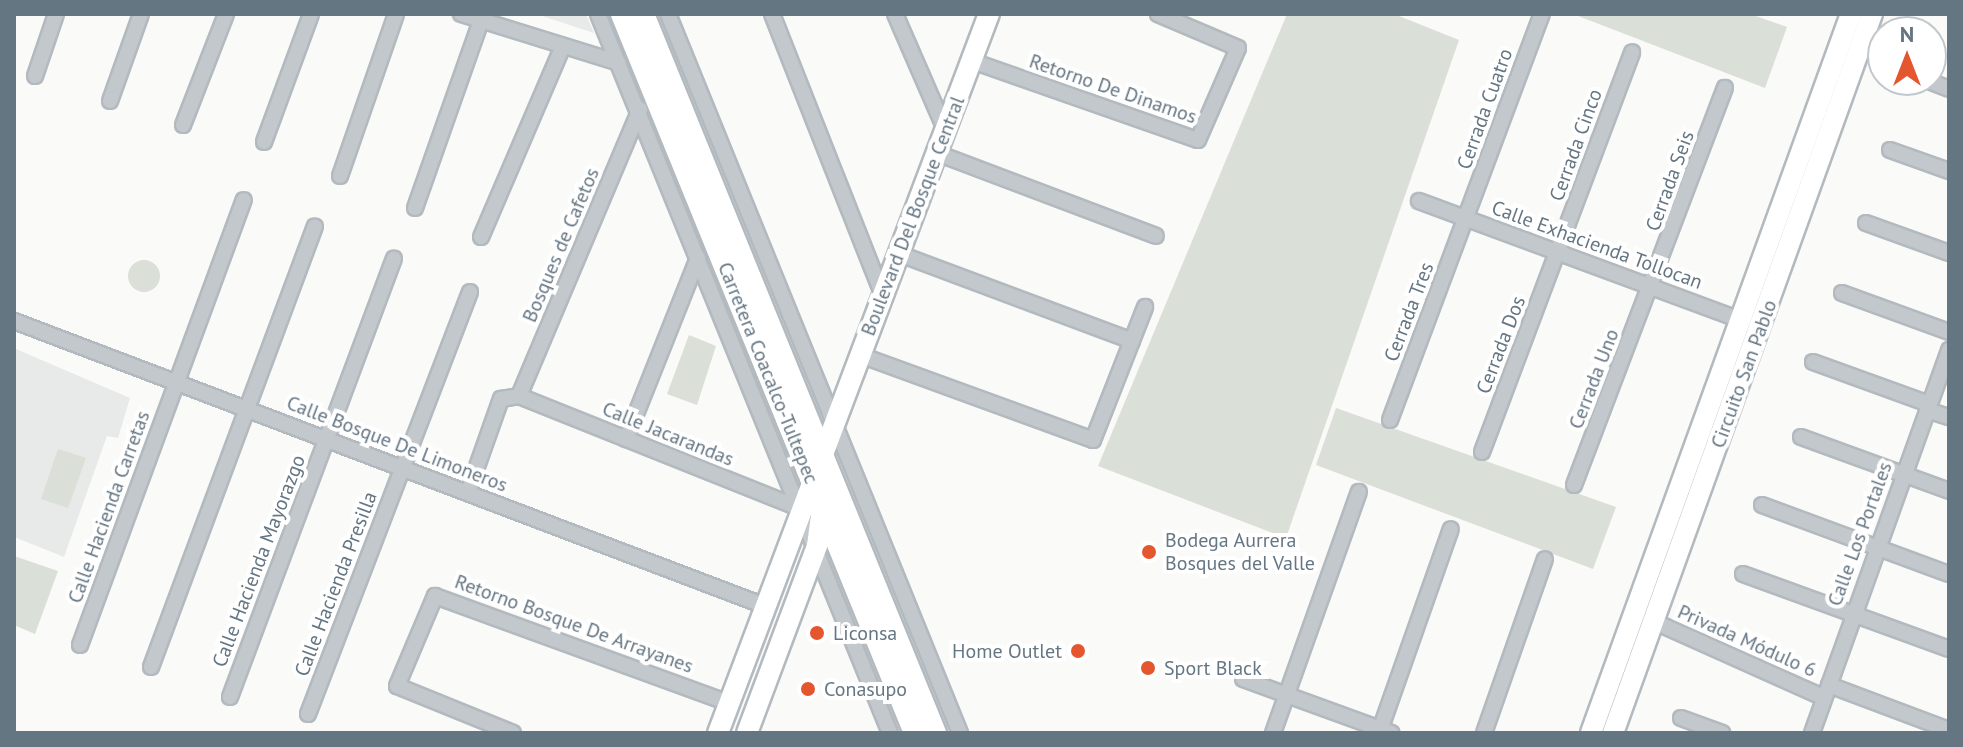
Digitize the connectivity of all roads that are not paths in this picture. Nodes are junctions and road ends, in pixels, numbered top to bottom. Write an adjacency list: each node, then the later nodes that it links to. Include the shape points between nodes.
1 (56, 14): 23 (street)
2 (141, 14): 25 (street)
3 (226, 14): 27 (street)
4 (311, 14): 29 (street)
5 (396, 14): 33 (street)
6 (461, 14): 18 (street)
7 (598, 14): 22 (street)
8 (622, 14): 72 (main road, Carretera Coacalco-Tultepec)
9 (643, 14): 72 (main road, Carretera Coacalco-Tultepec)
10 (668, 14): 63 (street)
11 (772, 14): 48 (street)
12 (895, 14): 28 (street)
13 (989, 14): 21 (street, Boulevard Del Bosque Central)
14 (1158, 14): 21 (street, Retorno De Dinamos, via 1238,48 1198,140)
15 (1542, 14): 37 (street, Cerrada Cuatro)
16 (1851, 14): 53 (street, Circuito San Pablo)
17 (1872, 14): 53 (street, Circuito San Pablo)
18 (481, 21): 19 (street); 36 (street)
19 (562, 48): 22 (street); 41 (street)
20 (1632, 52): 42 (street, Cerrada Cinco)
21 (972, 61): 28 (street, Boulevard Del Bosque Central)
22 (619, 63): 26 (street)
23 (35, 76)
24 (1725, 88): 47 (street, Cerrada Seis)
25 (110, 101)
26 (640, 109): 45 (street); 60 (street, Bosques de Cafetos)
27 (183, 125)
28 (945, 129): 31 (street, Boulevard Del Bosque Central)
29 (264, 142)
30 (1890, 150): 32 (street)
31 (934, 152): 40 (street); 43 (street, Boulevard Del Bosque Central)
32 (1949, 171)
33 (340, 176)
34 (244, 200): 59 (street, Calle Hacienda Carretas)
35 (1419, 201): 37 (street, Calle Exhacienda Tollocan)
36 (415, 208)
37 (1466, 218): 42 (street, Calle Exhacienda Tollocan); 65 (street, Cerrada Tres)
38 (1866, 223): 44 (street)
39 (315, 227): 62 (street)
40 (1156, 236)
41 (481, 237)
42 (1558, 252): 47 (street, Calle Exhacienda Tollocan); 70 (street, Cerrada Dos)
43 (897, 253): 48 (street, Boulevard Del Bosque Central); 55 (street)
44 (1949, 253)
45 (698, 258): 69 (street); 79 (street)
46 (394, 259): 68 (street, Calle Hacienda Mayorazgo)
47 (1651, 287): 53 (street, Calle Exhacienda Tollocan); 74 (street, Cerrada Uno)
48 (881, 291): 57 (street, Boulevard Del Bosque Central)
49 (470, 292): 71 (street, Calle Hacienda Presilla)
50 (1842, 293): 54 (street)
51 (1145, 307): 55 (street)
52 (14, 321): 59 (street, Calle Bosque De Limoneros)
53 (1752, 324): 66 (street, Circuito San Pablo)
54 (1949, 332)
55 (1132, 341): 57 (street, via 1090,440)
56 (1949, 350): 61 (street, Calle Los Portales)
57 (860, 355): 63 (street, Boulevard Del Bosque Central)
58 (1813, 362): 61 (street)
59 (176, 383): 62 (street, Calle Bosque De Limoneros); 89 (street, Calle Hacienda Carretas)
60 (519, 396): 69 (street, Calle Jacarandas); 76 (street, via 501,399)
61 (1928, 407): 64 (street); 73 (street, Calle Los Portales)
62 (247, 410): 68 (street, Calle Bosque De Limoneros); 93 (street)
63 (835, 417): 72 (street, Boulevard Del Bosque Central); 109 (street)
64 (1949, 417)
65 (1390, 420)
66 (1712, 436): 88 (street, Circuito San Pablo); 112 (street, Circuito San Pablo)
67 (1801, 437): 73 (street)
68 (326, 439): 71 (street, Calle Bosque De Limoneros); 97 (street, Calle Hacienda Mayorazgo)
69 (626, 439): 79 (street, Calle Jacarandas)
70 (1482, 452)
71 (402, 468): 76 (street, Calle Bosque De Limoneros); 99 (street, Calle Hacienda Presilla)
72 (821, 471): 79 (main road, Carretera Coacalco-Tultepec); 108 (main road, Carretera Coacalco-Tultepec)
73 (1903, 474): 75 (street); 82 (street, Calle Los Portales)
74 (1574, 485)
75 (1949, 491)
76 (468, 492): 86 (street, Calle Bosque De Limoneros)
77 (1359, 492): 96 (street)
78 (1762, 505): 82 (street)
79 (812, 507): 81 (street); 86 (street); 107 (main road, Carretera Coacalco-Tultepec)
80 (1451, 529): 102 (street)
81 (817, 546): 92 (street); 106 (street)
82 (1876, 547): 85 (street); 87 (street, Calle Los Portales)
83 (1545, 559): 111 (street)
84 (1743, 574): 87 (street)
85 (1949, 574)
86 (765, 606): 91 (street)
87 (1852, 613): 90 (street); 95 (street, Calle Los Portales)
88 (1655, 622): 95 (street, Privada Módulo 6); 113 (street, Circuito San Pablo)
89 (80, 645)
90 (1949, 649)
91 (746, 656): 92 (street); 98 (street)
92 (773, 665): 105 (street)
93 (151, 667)
94 (1243, 679): 96 (street)
95 (1826, 691): 101 (street, Privada Módulo 6); 115 (street, Calle Los Portales)
96 (1287, 696): 102 (street); 110 (street)
97 (230, 697)
98 (729, 703): 103 (street, Retorno Bosque De Arrayanes, via 435,596 397,686); 104 (street)
99 (308, 714)
100 (1681, 718): 114 (street)
101 (1949, 730)
102 (1384, 732)
103 (513, 733)
104 (718, 733)
105 (747, 733)
106 (890, 733)
107 (915, 733)
108 (935, 733)
109 (960, 733)
110 (1273, 733)
111 (1484, 733)
112 (1591, 733)
113 (1613, 733)
114 (1722, 733)
115 (1812, 733)

